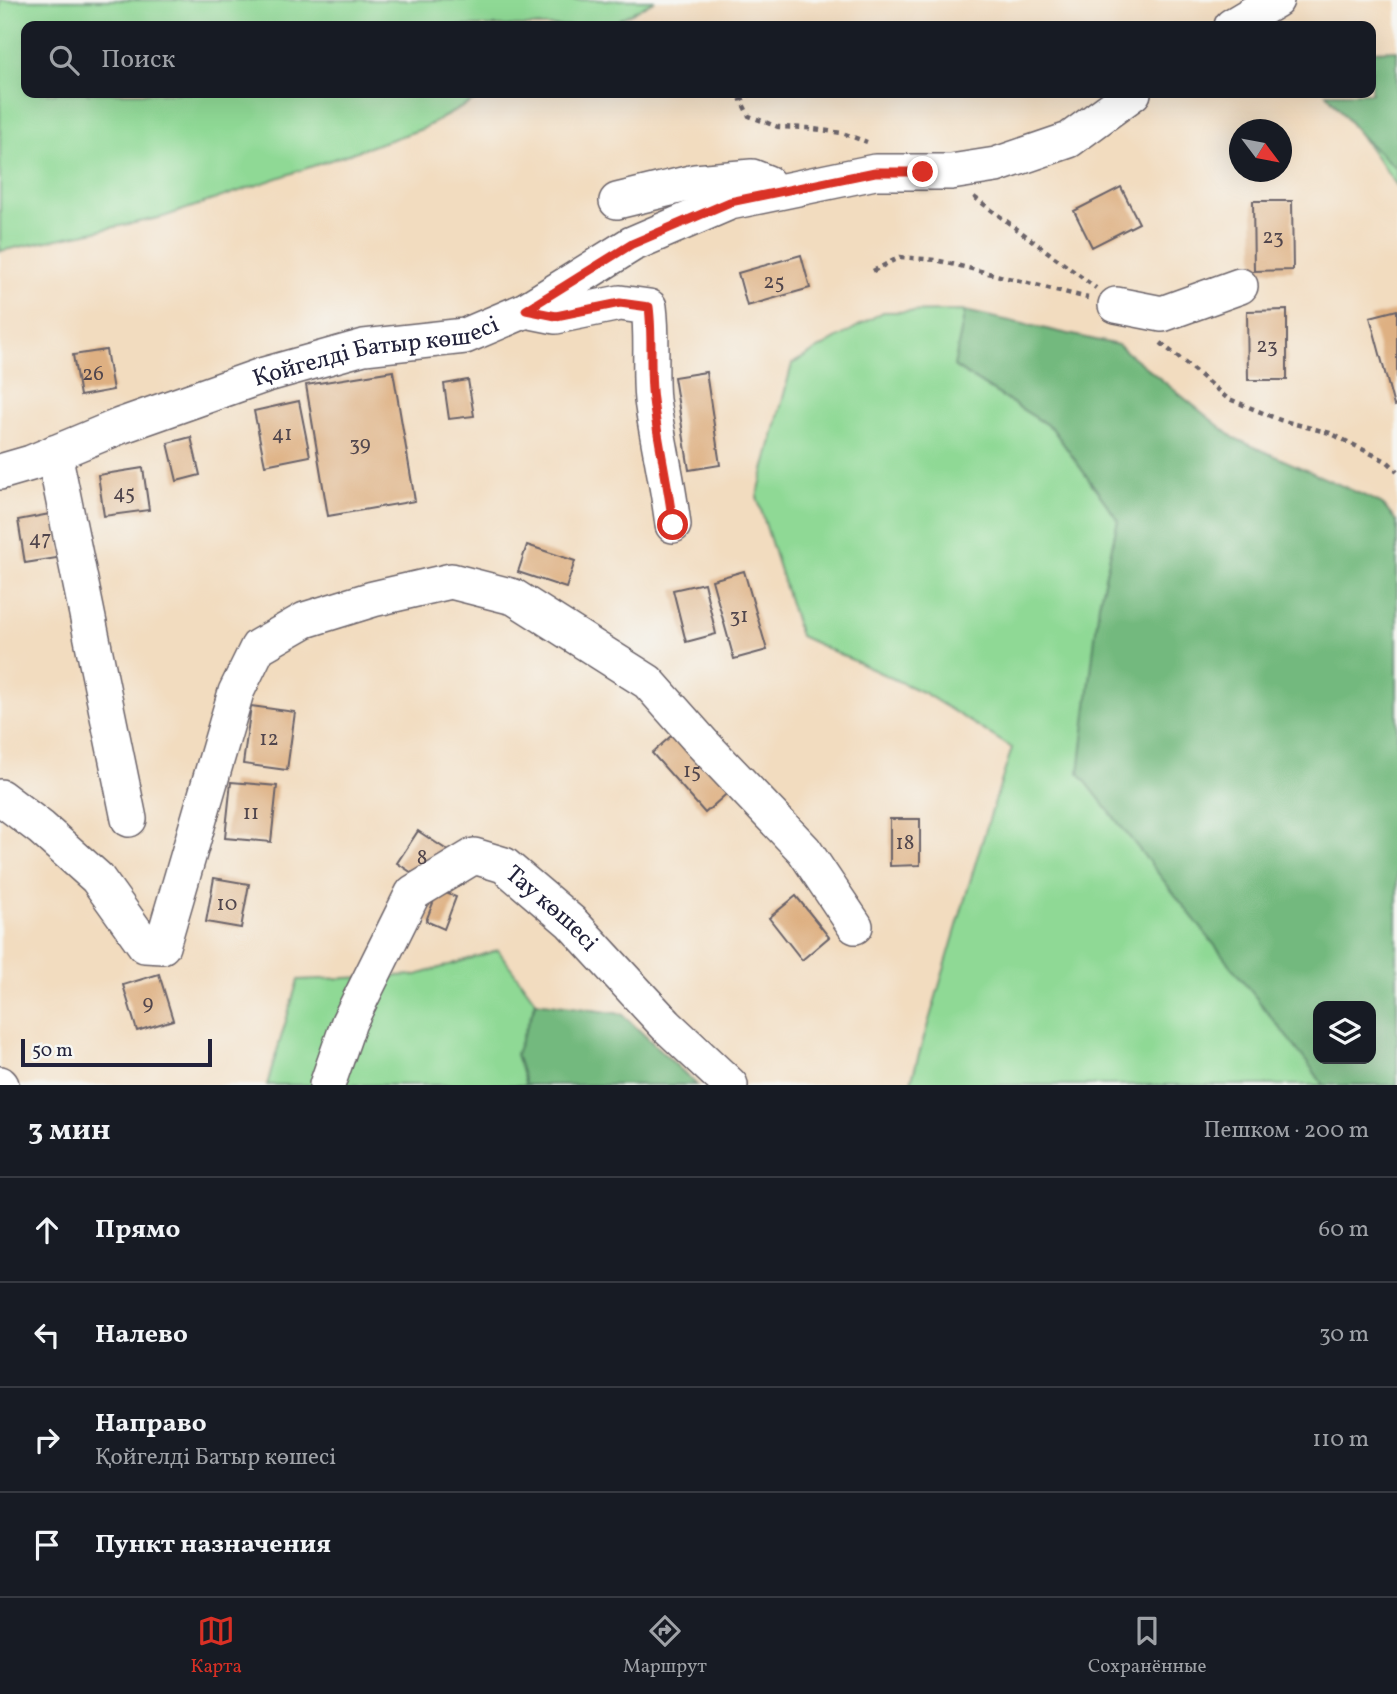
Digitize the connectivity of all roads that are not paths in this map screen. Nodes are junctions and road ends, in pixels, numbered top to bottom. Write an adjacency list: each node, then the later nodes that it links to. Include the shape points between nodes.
1 (1276, 0): 2 (street)
2 (1240, 21)
3 (1126, 98): 4 (street, Қойгелді Батыр көшесі, via 1069,140 996,165 951,172 875,172)
4 (786, 191): 5 (street, via 752,177 695,182); 8 (street, Қойгелді Батыр көшесі, via 730,202 632,244)
5 (617, 201)
6 (1240, 286): 7 (street, via 1162,314)
7 (1116, 304)
8 (526, 310): 9 (street, Қойгелді Батыр көшесі, via 465,336 364,347 264,375); 11 (street, via 556,316 620,303 649,307 652,399)
9 (54, 453): 10 (street, Қойгелді Батыр көшесі); 13 (street)
10 (0, 472)
11 (673, 525)
12 (0, 797): 14 (street, via 97,878 145,945 163,946 236,692 258,647 305,620 451,581 514,597 648,682 804,850)
13 (129, 819)
14 (855, 926)
15 (327, 1085): 16 (street, Тау көшесі, via 349,1022 413,893 474,856 505,865 571,922 666,1025)
16 (730, 1085)

